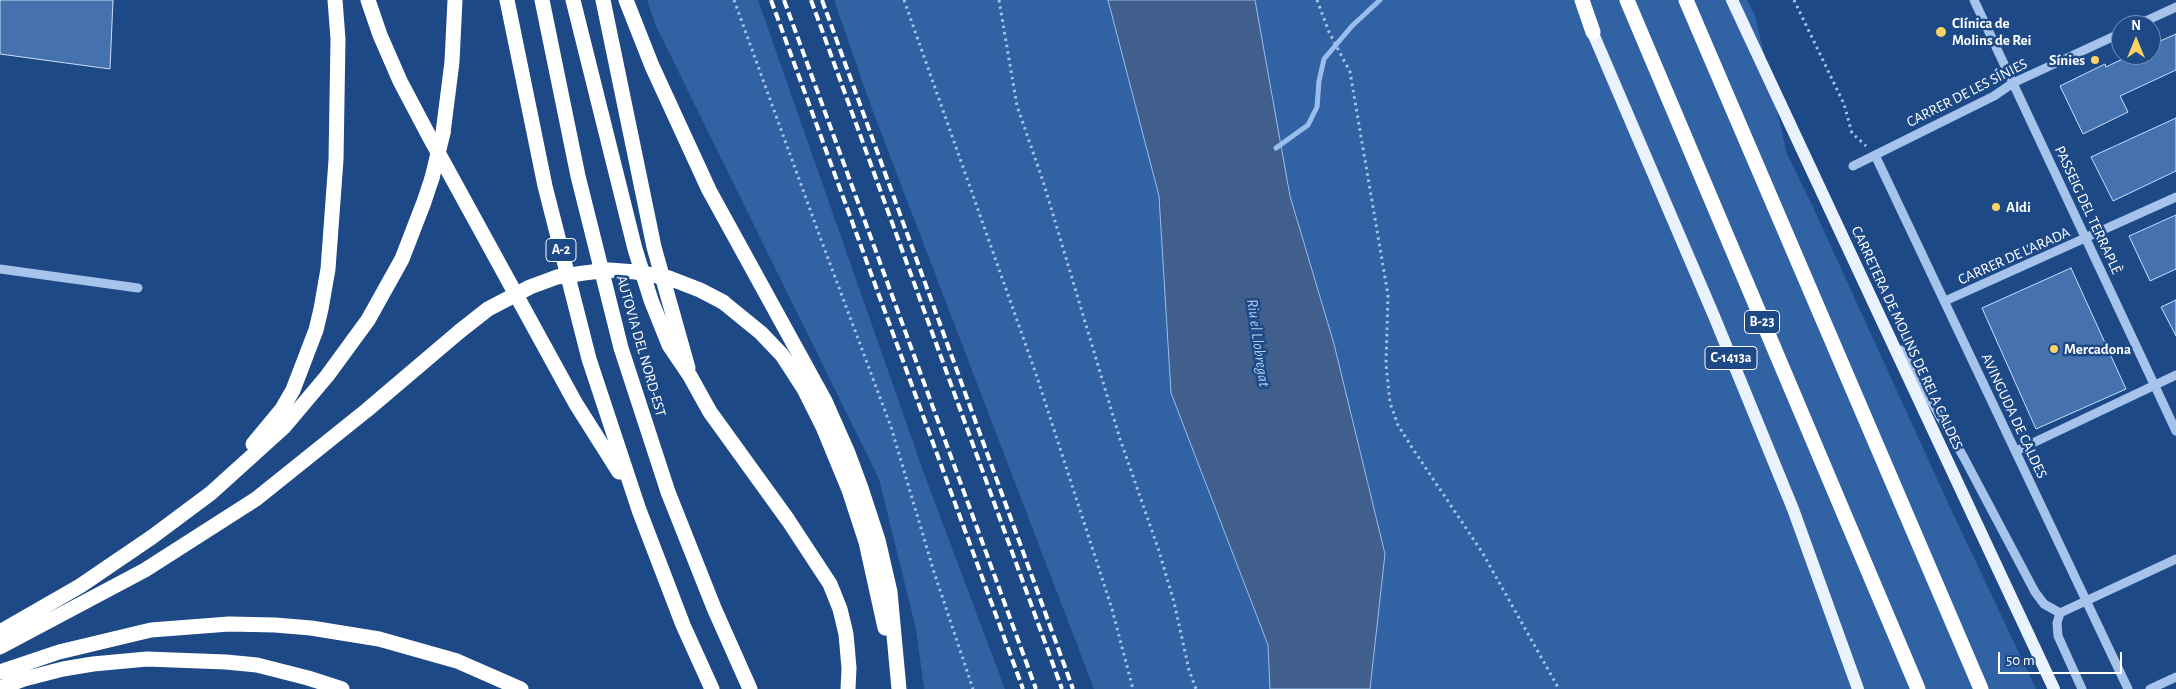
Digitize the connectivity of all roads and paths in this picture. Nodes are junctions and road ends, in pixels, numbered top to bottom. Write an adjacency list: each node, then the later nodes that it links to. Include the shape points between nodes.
1 (335, 0): 39 (highway, via 338,74 336,169 328,269 316,330 293,390 264,433)
2 (368, 0): 38 (highway, via 393,65 428,136 576,404)
3 (455, 0): 39 (highway, bridge, via 452,62 443,133 432,178 395,273 368,320 284,427 211,493)
4 (507, 0): 38 (highway, A-2, via 545,186 586,349)
5 (542, 0): 51 (highway, AUTOVIA DEL NORD-EST / A-2, via 578,176 621,348 668,492)
6 (573, 0): 33 (highway, via 635,249 669,345)
7 (603, 0): 33 (highway, via 654,247)
8 (626, 0): 53 (highway, via 656,75 709,190 825,401 848,453 878,540 890,592)
9 (734, 0): 54 (path, via 891,427)
10 (904, 0): 55 (path, via 1036,374 1112,609)
11 (999, 0): 56 (path, via 1017,106 1043,181 1120,439 1159,552)
12 (1317, 0): 57 (path, via 1350,72 1388,295 1386,364 1390,403 1398,425 1482,552)
13 (1576, 0): 22 (main road, C-1413a)
14 (1582, 0): 22 (highway)
15 (1626, 0): 59 (highway, B-23)
16 (1686, 0): 60 (highway)
17 (1732, 0): 31 (main road, CARRETERA DE MOLINS DE REI A CALDES)
18 (1794, 0): 25 (path, via 1844,104 1852,133)
19 (1974, 0): 24 (street, PASSEIG DEL TERRAPLÈ)
20 (2176, 7): 21 (street)
21 (2159, 15)
22 (1593, 32): 58 (main road, C-1413a, via 1793,509)
23 (2111, 37): 24 (street, CARRER DE LES SÍNIES)
24 (2013, 83): 25 (street, CARRER DE LES SÍNIES, via 1994,96); 28 (street, PASSEIG DEL TERRAPLÈ)
25 (1875, 155): 26 (street, CARRER DE LES SÍNIES); 32 (street, AVINGUDA DE CALDES)
26 (1853, 166)
27 (2176, 197): 28 (street, CARRER DE L'ARADA)
28 (2086, 238): 32 (street, CARRER DE L'ARADA); 35 (street, PASSEIG DEL TERRAPLÈ)
29 (0, 269): 30 (street)
30 (138, 288)
31 (1869, 295): 42 (street, via 1963,456 2035,592 2044,604); 61 (main road, CARRETERA DE MOLINS DE REI A CALDES)
32 (1945, 301): 37 (street, AVINGUDA DE CALDES)
33 (690, 376): 52 (highway, via 715,420 830,584 846,634)
34 (2176, 376): 35 (street)
35 (2155, 386): 36 (street, PASSEIG DEL TERRAPLÈ); 37 (street)
36 (2176, 431)
37 (2016, 451): 41 (street, AVINGUDA DE CALDES)
38 (634, 495): 50 (highway, A-2, via 683,624)
39 (167, 527): 43 (highway, via 80,586)
40 (2176, 559): 41 (street)
41 (2087, 601): 42 (street); 63 (street, AVINGUDA DE CALDES)
42 (2060, 613): 62 (street, via 2058,636)
43 (0, 632)
44 (0, 647): 53 (highway, bridge, via 145,570 240,510 321,448 488,309 530,286 557,277 609,270 669,278 700,290 723,302 782,355 804,389 835,454 866,542)
45 (0, 672): 49 (highway, via 59,652 151,630 229,624 275,625 379,638 457,661)
46 (2176, 677): 64 (street)
47 (0, 688): 48 (highway, via 63,669 147,659 257,666)
48 (342, 689)
49 (521, 689)
50 (712, 689)
51 (750, 689)
52 (848, 689)
53 (897, 689)
54 (973, 689)
55 (1133, 689)
56 (1196, 689)
57 (1559, 689)
58 (1858, 689)
59 (1918, 689)
60 (1981, 689)
61 (2054, 689)
62 (2082, 689)
63 (2128, 689)
64 (2150, 689)

